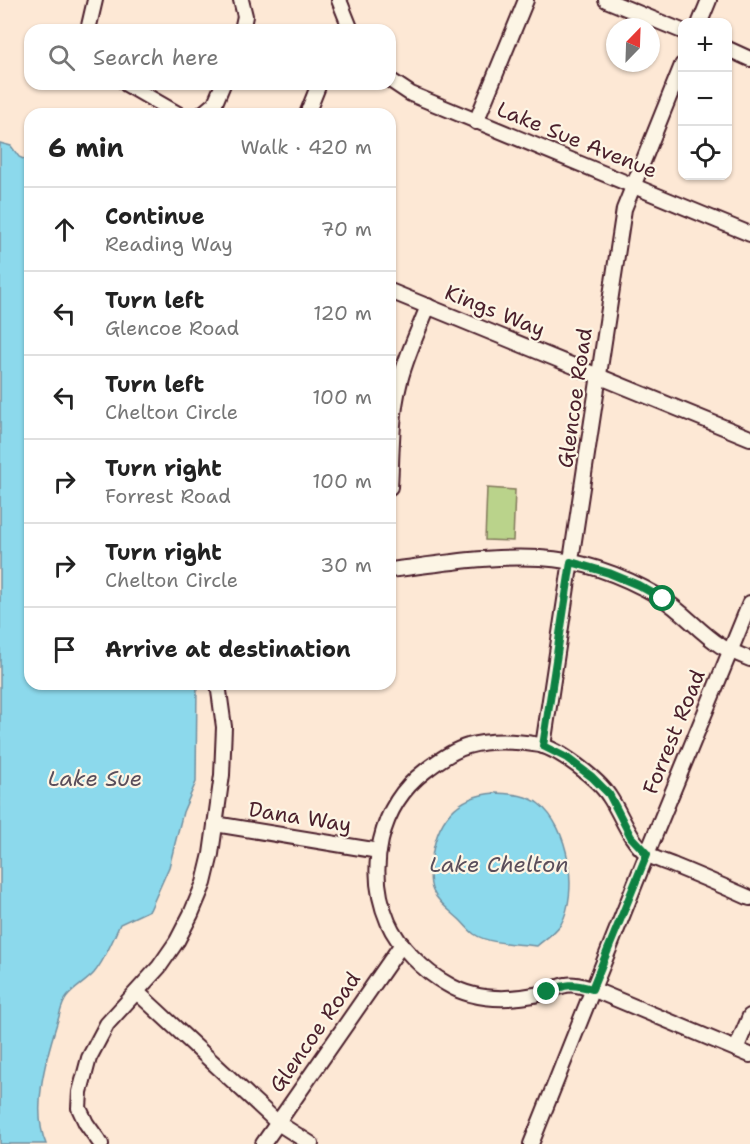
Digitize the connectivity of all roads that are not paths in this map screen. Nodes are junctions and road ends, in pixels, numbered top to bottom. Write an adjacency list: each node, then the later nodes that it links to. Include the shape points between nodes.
1 (95, 0): 8 (street)
2 (241, 0): 9 (street)
3 (339, 0): 10 (street)
4 (526, 0): 22 (street)
5 (606, 0): 11 (street)
6 (709, 0): 7 (street)
7 (702, 18)
8 (89, 24)
9 (243, 24)
10 (345, 24)
11 (678, 29)
12 (732, 51): 13 (street)
13 (750, 58)
14 (679, 72): 23 (street, Glencoe Road)
15 (396, 84): 22 (street, Lake Sue Avenue)
16 (136, 90): 19 (street)
17 (220, 90): 20 (street)
18 (317, 90): 21 (street)
19 (168, 108)
20 (209, 108)
21 (309, 108)
22 (476, 122): 23 (street, Lake Sue Avenue)
23 (633, 186): 24 (street, Lake Sue Avenue); 27 (street, Glencoe Road, via 624,209)
24 (750, 234)
25 (396, 293): 26 (street, Kings Way)
26 (428, 306): 27 (street, Kings Way); 28 (street)
27 (599, 376): 29 (street, Kings Way); 30 (street, Glencoe Road)
28 (396, 398)
29 (750, 438)
30 (571, 562): 31 (street, via 503,558); 33 (street, via 638,585 663,599); 36 (street, Glencoe Road)
31 (396, 569)
32 (750, 603): 33 (street, Forrest Road)
33 (731, 651): 34 (street); 39 (street, Forrest Road)
34 (750, 659)
35 (219, 690): 37 (street, via 224,727)
36 (543, 746): 38 (street, via 488,741 465,746 439,760 398,798 386,822); 39 (street, via 567,758 609,794 631,837)
37 (215, 824): 38 (street, Dana Way); 43 (street, via 204,883 191,915 159,967)
38 (379, 851): 41 (street, via 377,878 381,901)
39 (647, 854): 40 (street); 42 (street, Forrest Road)
40 (750, 898)
41 (402, 944): 42 (street, via 424,968 470,994 500,999 547,992 565,985); 47 (street, Glencoe Road)
42 (592, 989): 45 (street); 51 (street, Forrest Road)
43 (137, 992): 47 (street); 48 (street, via 107,1024 84,1073 80,1108)
44 (750, 1016): 45 (street)
45 (736, 1049): 46 (street)
46 (750, 1055)
47 (278, 1123): 49 (street, Glencoe Road); 50 (street)
48 (101, 1144)
49 (263, 1144)
50 (311, 1144)
51 (531, 1144)

